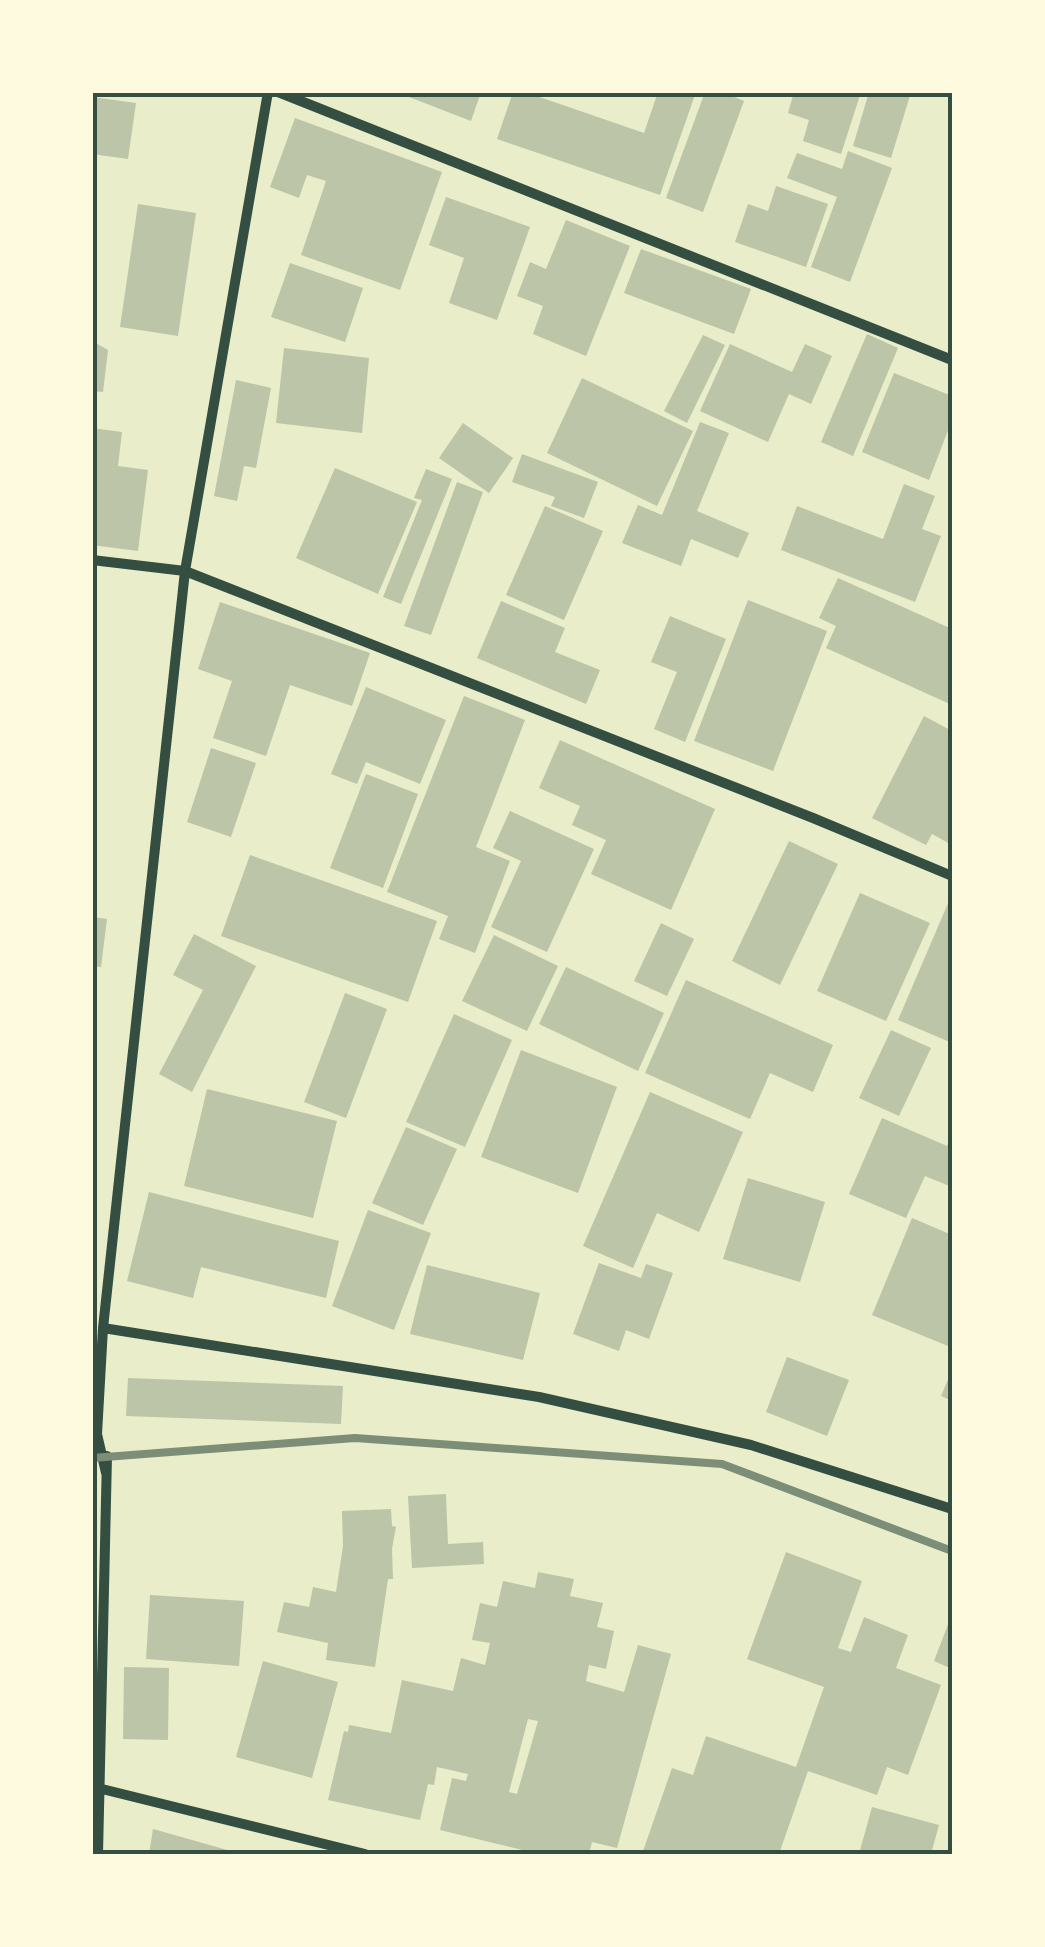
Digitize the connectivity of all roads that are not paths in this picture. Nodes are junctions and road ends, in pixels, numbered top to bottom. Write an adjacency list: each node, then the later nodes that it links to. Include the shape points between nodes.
1 (268, 92): 5 (street)
2 (278, 92): 3 (street)
3 (952, 360)
4 (92, 560): 5 (street)
5 (186, 571): 6 (street); 7 (street)
6 (952, 876)
7 (103, 1328): 8 (street); 11 (street, via 539,1397 751,1445)
8 (95, 1434): 9 (street)
9 (106, 1474): 10 (street); 12 (street, via 107,1456)
10 (92, 1478)
11 (952, 1510)
12 (98, 1788): 13 (street); 14 (street)
13 (98, 1854)
14 (366, 1854)

